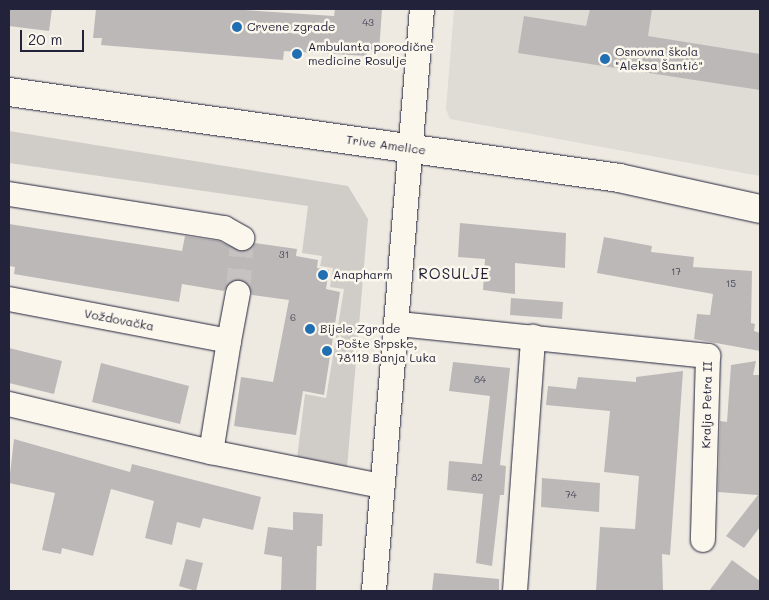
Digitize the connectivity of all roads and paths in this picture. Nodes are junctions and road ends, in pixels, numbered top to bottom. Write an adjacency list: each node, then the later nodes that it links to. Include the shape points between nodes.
1 (422, 9): 3 (street)
2 (9, 92): 3 (main road, Trive Amelice)
3 (412, 149): 5 (main road, Trive Amelice, via 662,185); 9 (street)
4 (9, 194): 6 (street, via 224,228)
5 (760, 209)
6 (242, 238)
7 (238, 293): 11 (street)
8 (9, 299): 11 (street, Voždovačka)
9 (399, 324): 10 (street, Kralja Petra II); 14 (street)
10 (533, 337): 15 (street, Kralja Petra II, via 708,356); 17 (street)
11 (229, 341): 13 (street)
12 (9, 404): 13 (street)
13 (210, 452): 14 (street)
14 (381, 486): 16 (street)
15 (703, 540)
16 (374, 591)
17 (515, 591)

